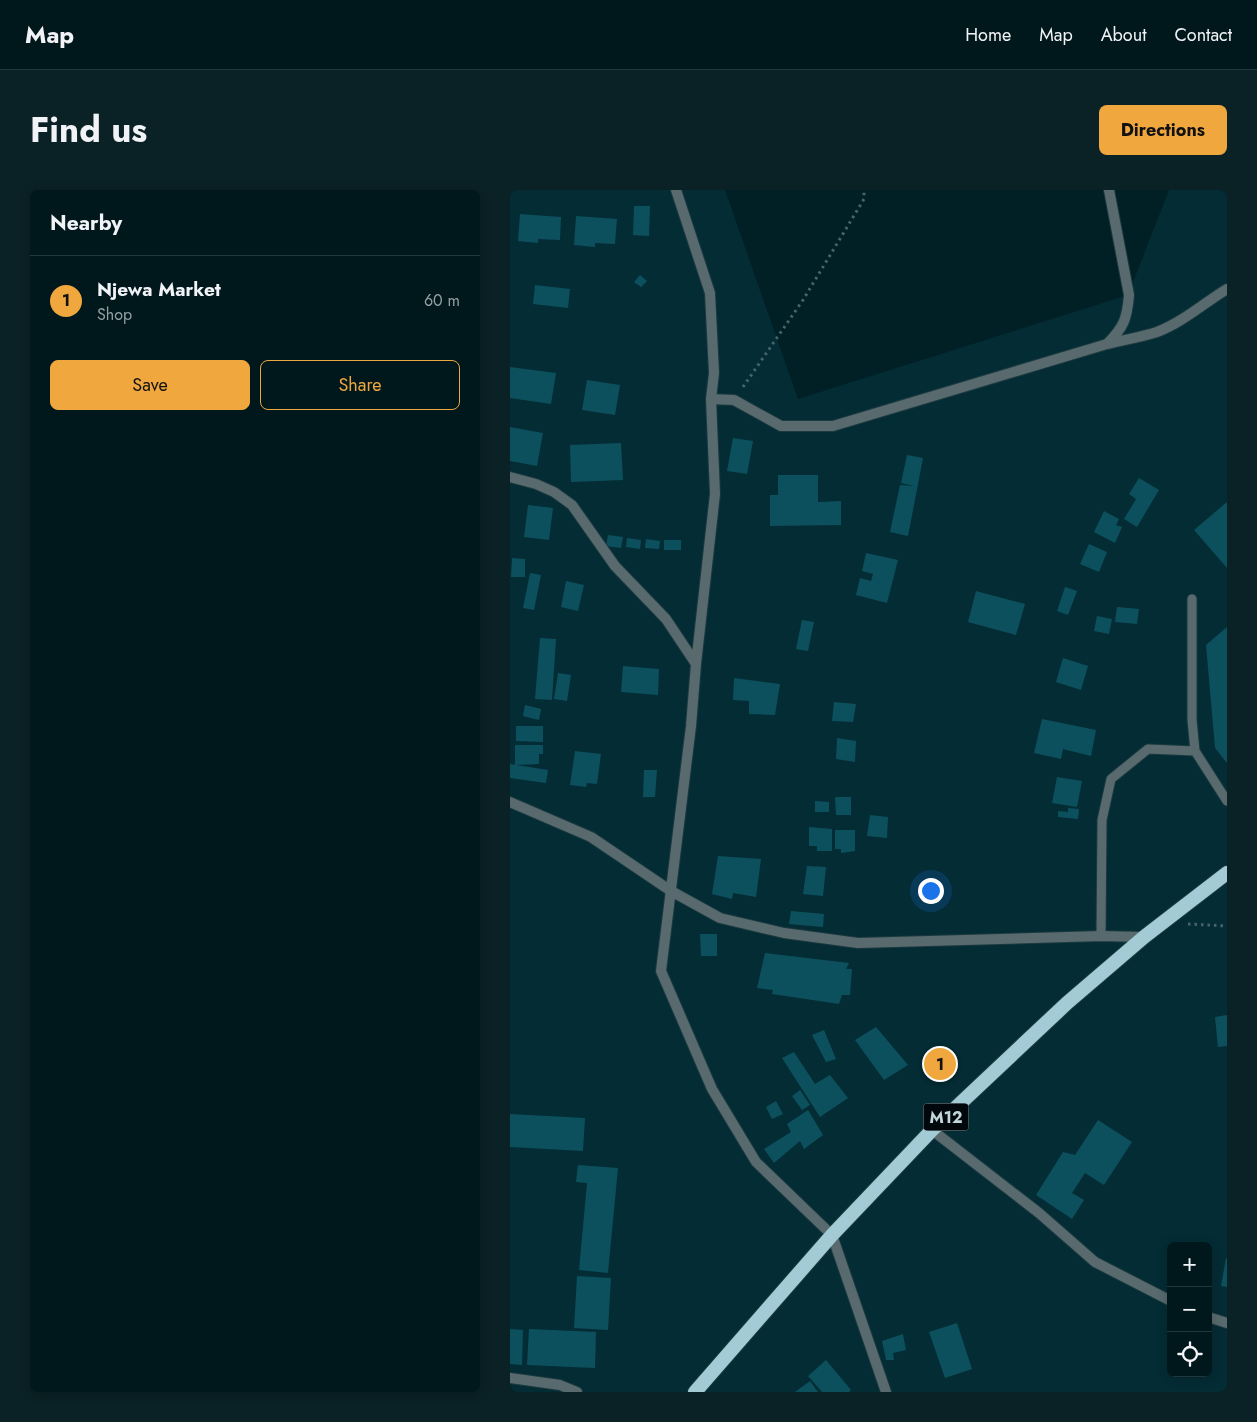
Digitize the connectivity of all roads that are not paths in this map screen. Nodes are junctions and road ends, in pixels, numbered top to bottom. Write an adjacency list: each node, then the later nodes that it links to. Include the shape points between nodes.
1 (676, 190): 5 (street, via 710,293 714,373)
2 (1109, 190): 4 (street, via 1129,295 1125,322)
3 (1227, 289): 4 (street, via 1157,332)
4 (1107, 344): 5 (street, via 833,426 781,426 734,400)
5 (711, 399): 8 (street, via 715,494)
6 (510, 477): 8 (street, via 554,492 572,506 616,566 666,619)
7 (1192, 599): 9 (lane)
8 (696, 664): 13 (street)
9 (1195, 750): 10 (lane); 14 (lane, via 1148,750 1111,779 1102,820)
10 (1227, 801)
11 (510, 802): 13 (street, via 591,837)
12 (1227, 873): 15 (highway, M12)
13 (671, 891): 14 (street, via 720,918 784,933 858,943); 17 (street, via 661,971 712,1089 756,1162)
14 (1101, 936): 15 (street)
15 (1144, 938): 16 (highway, M12, via 1067,1002)
16 (932, 1130): 17 (highway, M12); 18 (street, via 1039,1213 1095,1262)
17 (832, 1234): 23 (highway, M12); 24 (street)
18 (1167, 1299)
19 (1212, 1318): 20 (street)
20 (1227, 1323)
21 (510, 1378): 22 (street, via 560,1385)
22 (577, 1392)
23 (696, 1392)
24 (886, 1392)

